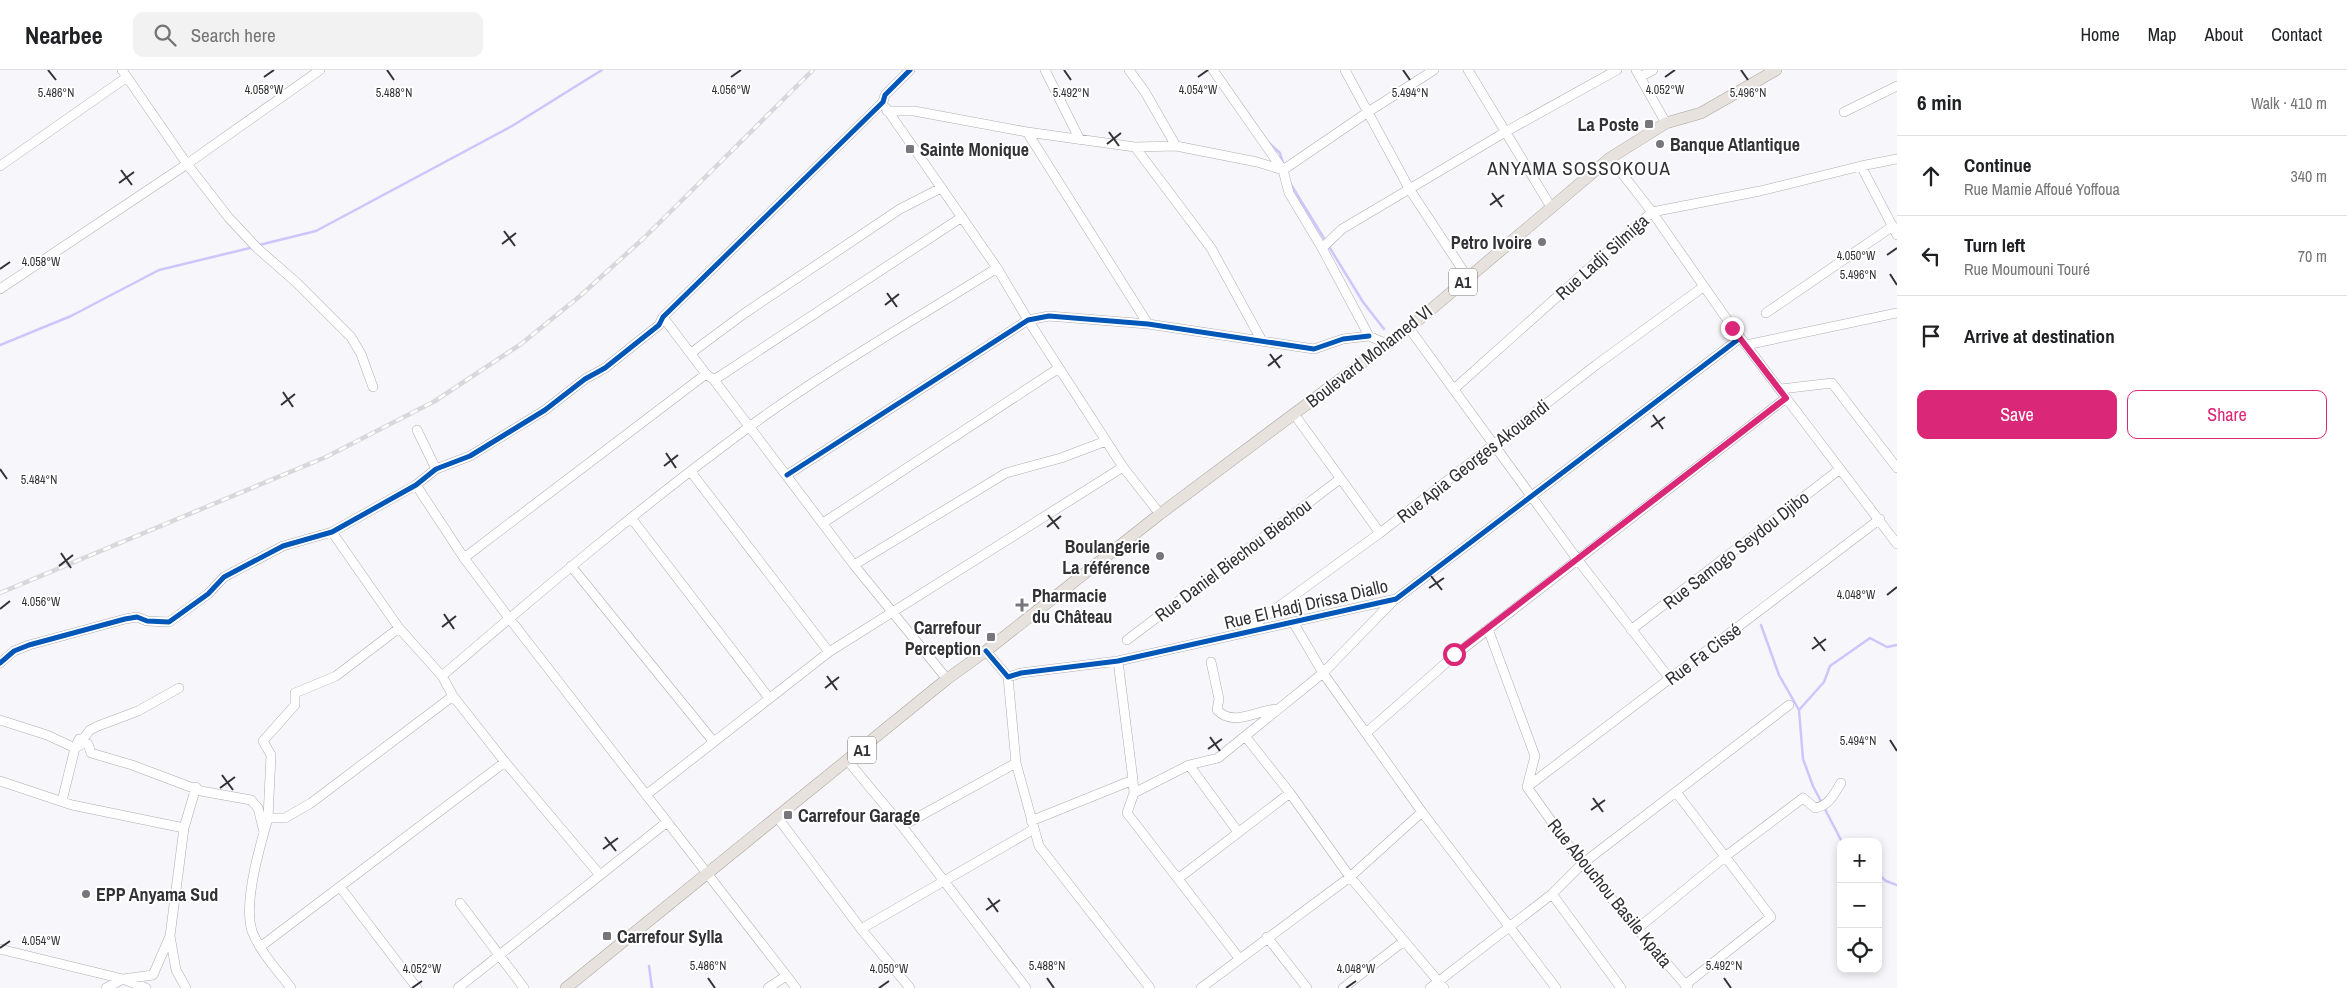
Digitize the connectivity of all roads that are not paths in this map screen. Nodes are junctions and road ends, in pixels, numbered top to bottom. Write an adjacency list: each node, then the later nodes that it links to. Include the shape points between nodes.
1 (320, 70): 27 (street)
2 (910, 70): 15 (street, via 885,95)
3 (1045, 70): 22 (street)
4 (1129, 70): 23 (street)
5 (1213, 70): 30 (street)
6 (1345, 70): 17 (street)
7 (1434, 70): 17 (street)
8 (1468, 70): 20 (street)
9 (1617, 70): 20 (street)
10 (1653, 70): 12 (street)
11 (1776, 70): 19 (main road, Boulevard Mohamed VI / A1, via 1701,113)
12 (1638, 73): 19 (street)
13 (124, 74): 27 (street); 28 (street)
14 (1897, 86): 18 (street)
15 (883, 102): 16 (street); 44 (street)
16 (888, 110): 21 (street, via 914,111); 31 (street)
17 (1368, 112): 30 (street); 32 (street)
18 (1844, 112)
19 (1666, 123): 25 (main road, Boulevard Mohamed VI / A1)
20 (1507, 131): 32 (street); 33 (street)
21 (1027, 132): 22 (street); 46 (street)
22 (1080, 140): 24 (street)
23 (1176, 146): 24 (street); 30 (street)
24 (1135, 147): 49 (street, via 1211,248)
25 (1610, 158): 33 (main road, Boulevard Mohamed VI / A1); 34 (street)
26 (1897, 159): 29 (street, Rue Ladji Silmiga)
27 (186, 164): 41 (street); 56 (street, via 228,218 351,337)
28 (0, 166)
29 (1861, 166): 34 (street, Rue Ladji Silmiga, via 1760,191); 36 (street)
30 (1283, 170): 37 (street, via 1289,193)
31 (941, 188): 35 (street); 52 (street, via 900,209)
32 (1410, 190): 37 (street, via 1342,229); 39 (street)
33 (1551, 206): 39 (main road, Boulevard Mohamed VI / A1)
34 (1652, 212): 40 (street); 57 (street, Rue Ladji Silmiga)
35 (962, 217): 38 (street); 55 (street)
36 (1895, 230): 43 (street)
37 (1322, 248): 48 (street)
38 (997, 268): 45 (street); 61 (street)
39 (1468, 278): 47 (main road, Boulevard Mohamed VI / A1)
40 (1703, 287): 50 (street); 64 (street, Rue Apia Georges Akouandi, via 1596,365)
41 (0, 289)
42 (1897, 312): 50 (street)
43 (1766, 313)
44 (663, 317): 52 (street); 67 (street, via 659,325 605,368 545,410 470,456)
45 (1028, 320): 46 (street, via 1049,316); 53 (street); 70 (street)
46 (1148, 324): 49 (street)
47 (1409, 328): 51 (main road, Boulevard Mohamed VI / A1); 57 (street)
48 (1369, 336): 49 (street, via 1314,349); 51 (street)
49 (1262, 341)
50 (1743, 342): 58 (street); 73 (street, Rue El Hadj Drissa Diallo)
51 (1387, 344): 60 (main road, Boulevard Mohamed VI / A1)
52 (691, 352): 54 (street)
53 (1059, 368): 63 (street); 77 (street)
54 (706, 374): 55 (street); 81 (street)
55 (714, 380): 61 (street)
56 (373, 387)
57 (1454, 388): 64 (street)
58 (1781, 389): 59 (street); 66 (street, via 1832,382)
59 (1786, 398): 68 (street); 82 (street)
60 (1294, 414): 71 (street); 74 (main road, Boulevard Mohamed VI / A1)
61 (750, 426): 69 (street); 70 (street)
62 (417, 430): 67 (street)
63 (1106, 441): 65 (street); 83 (street, via 1006,474)
64 (1496, 444): 73 (street); 79 (street, Rue Apia Georges Akouandi)
65 (1123, 467): 74 (street); 86 (street)
66 (1897, 468)
67 (436, 469): 72 (street)
68 (1840, 469): 76 (street); 91 (street, Rue Samogo Seydou Djibo)
69 (691, 472): 75 (street); 95 (street)
70 (787, 475): 77 (street)
71 (1340, 479): 79 (street); 93 (street, Rue Daniel Biechou Biechou)
72 (416, 485): 78 (street); 81 (street)
73 (1531, 495): 82 (street); 85 (street, Rue El Hadj Drissa Diallo)
74 (1160, 514): 94 (main road, A1)
75 (632, 519): 84 (street); 106 (street)
76 (1880, 519): 80 (street); 103 (street, Rue Fa Cissé)
77 (823, 523): 83 (street)
78 (332, 532): 89 (street); 98 (street, via 283,546 224,577 208,594 169,622 147,621 138,617 125,619 29,645 14,651)
79 (1380, 533): 92 (street, Rue Apia Georges Akouandi)
80 (1897, 544)
81 (464, 558): 87 (street)
82 (1578, 559): 90 (street); 91 (street)
83 (854, 565): 86 (street)
84 (571, 566): 87 (street); 112 (street)
85 (1396, 598): 88 (street, Rue El Hadj Drissa Diallo); 99 (street)
86 (890, 612): 95 (street); 102 (street)
87 (509, 618): 100 (street); 126 (street)
88 (1293, 622): 92 (street, Rue El Hadj Drissa Diallo); 99 (street)
89 (399, 628): 100 (street); 129 (street, via 336,676 295,693 295,705 263,741 271,755)
90 (1488, 629): 110 (street, via 1454,654); 121 (street, via 1535,756)
91 (1631, 630): 103 (street)
92 (1242, 634): 96 (street, Rue El Hadj Drissa Diallo)
93 (1126, 640)
94 (986, 651): 101 (street); 102 (main road, A1)
95 (829, 652): 106 (street)
96 (1118, 661): 101 (street, Rue El Hadj Drissa Diallo); 118 (street)
97 (1211, 662): 108 (street, via 1219,698 1217,710 1222,715 1240,718 1267,709)
98 (0, 663)
99 (1323, 673): 108 (street); 110 (street)
100 (442, 676): 105 (street)
101 (1008, 677): 116 (street)
102 (947, 679): 115 (main road, A1)
103 (1670, 679): 121 (street, Rue Fa Cissé)
104 (180, 688): 113 (street, via 138,711 90,730)
105 (453, 696): 114 (street); 129 (street, via 311,803 285,818)
106 (769, 698): 112 (street)
107 (1789, 705): 123 (street)
108 (1278, 709): 111 (street)
109 (0, 720): 113 (street, via 47,735)
110 (1366, 733): 128 (street)
111 (1245, 736): 117 (street, via 1218,758); 125 (street)
112 (713, 741): 126 (street)
113 (74, 748): 122 (street, via 88,744 91,753); 127 (street)
114 (504, 762): 140 (street); 144 (street)
115 (848, 762): 130 (main road, A1); 133 (street)
116 (1016, 763): 132 (street); 133 (street)
117 (1189, 765): 124 (street); 136 (street)
118 (1133, 780): 124 (street); 132 (street)
119 (0, 781): 127 (street)
120 (1840, 782): 137 (street, via 1823,807 1815,808 1803,798)
121 (1527, 787): 138 (street, Rue Abouchou Basile Kpata)
122 (196, 788): 134 (street); 135 (street, via 254,802)
123 (1676, 792): 137 (street); 138 (street)
124 (1134, 793): 142 (street, via 1127,813)
125 (1290, 793): 136 (street); 141 (street)
126 (646, 794): 131 (street)
127 (62, 801): 134 (street)
128 (1422, 812): 141 (street); 147 (street)
129 (268, 818): 135 (street)
130 (778, 818): 139 (main road, A1); 148 (street)
131 (667, 822): 139 (street); 140 (street)
132 (1032, 825): 143 (street); 173 (street, via 1039,846)
133 (902, 826): 143 (street)
134 (184, 828): 150 (street)
135 (264, 832): 153 (street, via 249,898 253,932)
136 (1238, 832): 142 (street)
137 (1726, 856): 149 (street); 160 (street, via 1772,917)
138 (1582, 864): 145 (street); 149 (street, Rue Abouchou Basile Kpata)
139 (707, 873): 157 (street); 168 (main road, A1)
140 (600, 875): 155 (street)
141 (1350, 877): 151 (street); 152 (street)
142 (1179, 878): 156 (street)
143 (942, 881): 148 (street); 172 (street)
144 (340, 888): 153 (street); 165 (street)
145 (1552, 894): 147 (street); 179 (street)
146 (460, 904): 155 (street)
147 (1509, 928): 159 (street); 178 (street)
148 (861, 929): 171 (street)
149 (1638, 929): 160 (street, Rue Abouchou Basile Kpata)
150 (170, 936): 158 (street, via 154,975); 163 (street, via 176,970)
151 (1268, 937): 156 (street); 175 (street)
152 (1404, 940): 159 (street); 176 (street)
153 (260, 947): 164 (street)
154 (0, 949): 158 (street)
155 (500, 956): 166 (street); 167 (street)
156 (1239, 958): 174 (street)
157 (786, 976): 169 (street); 170 (street)
158 (123, 979): 161 (street); 162 (street)
159 (1441, 985): 177 (street)
160 (1686, 986)
161 (106, 988)
162 (146, 988)
163 (186, 988)
164 (291, 988)
165 (417, 988)
166 (458, 988)
167 (524, 988)
168 (566, 988)
169 (768, 988)
170 (796, 988)
171 (910, 988)
172 (1026, 988)
173 (1150, 988)
174 (1202, 988)
175 (1308, 988)
176 (1343, 988)
177 (1430, 988)
178 (1556, 988)
179 (1621, 988)

